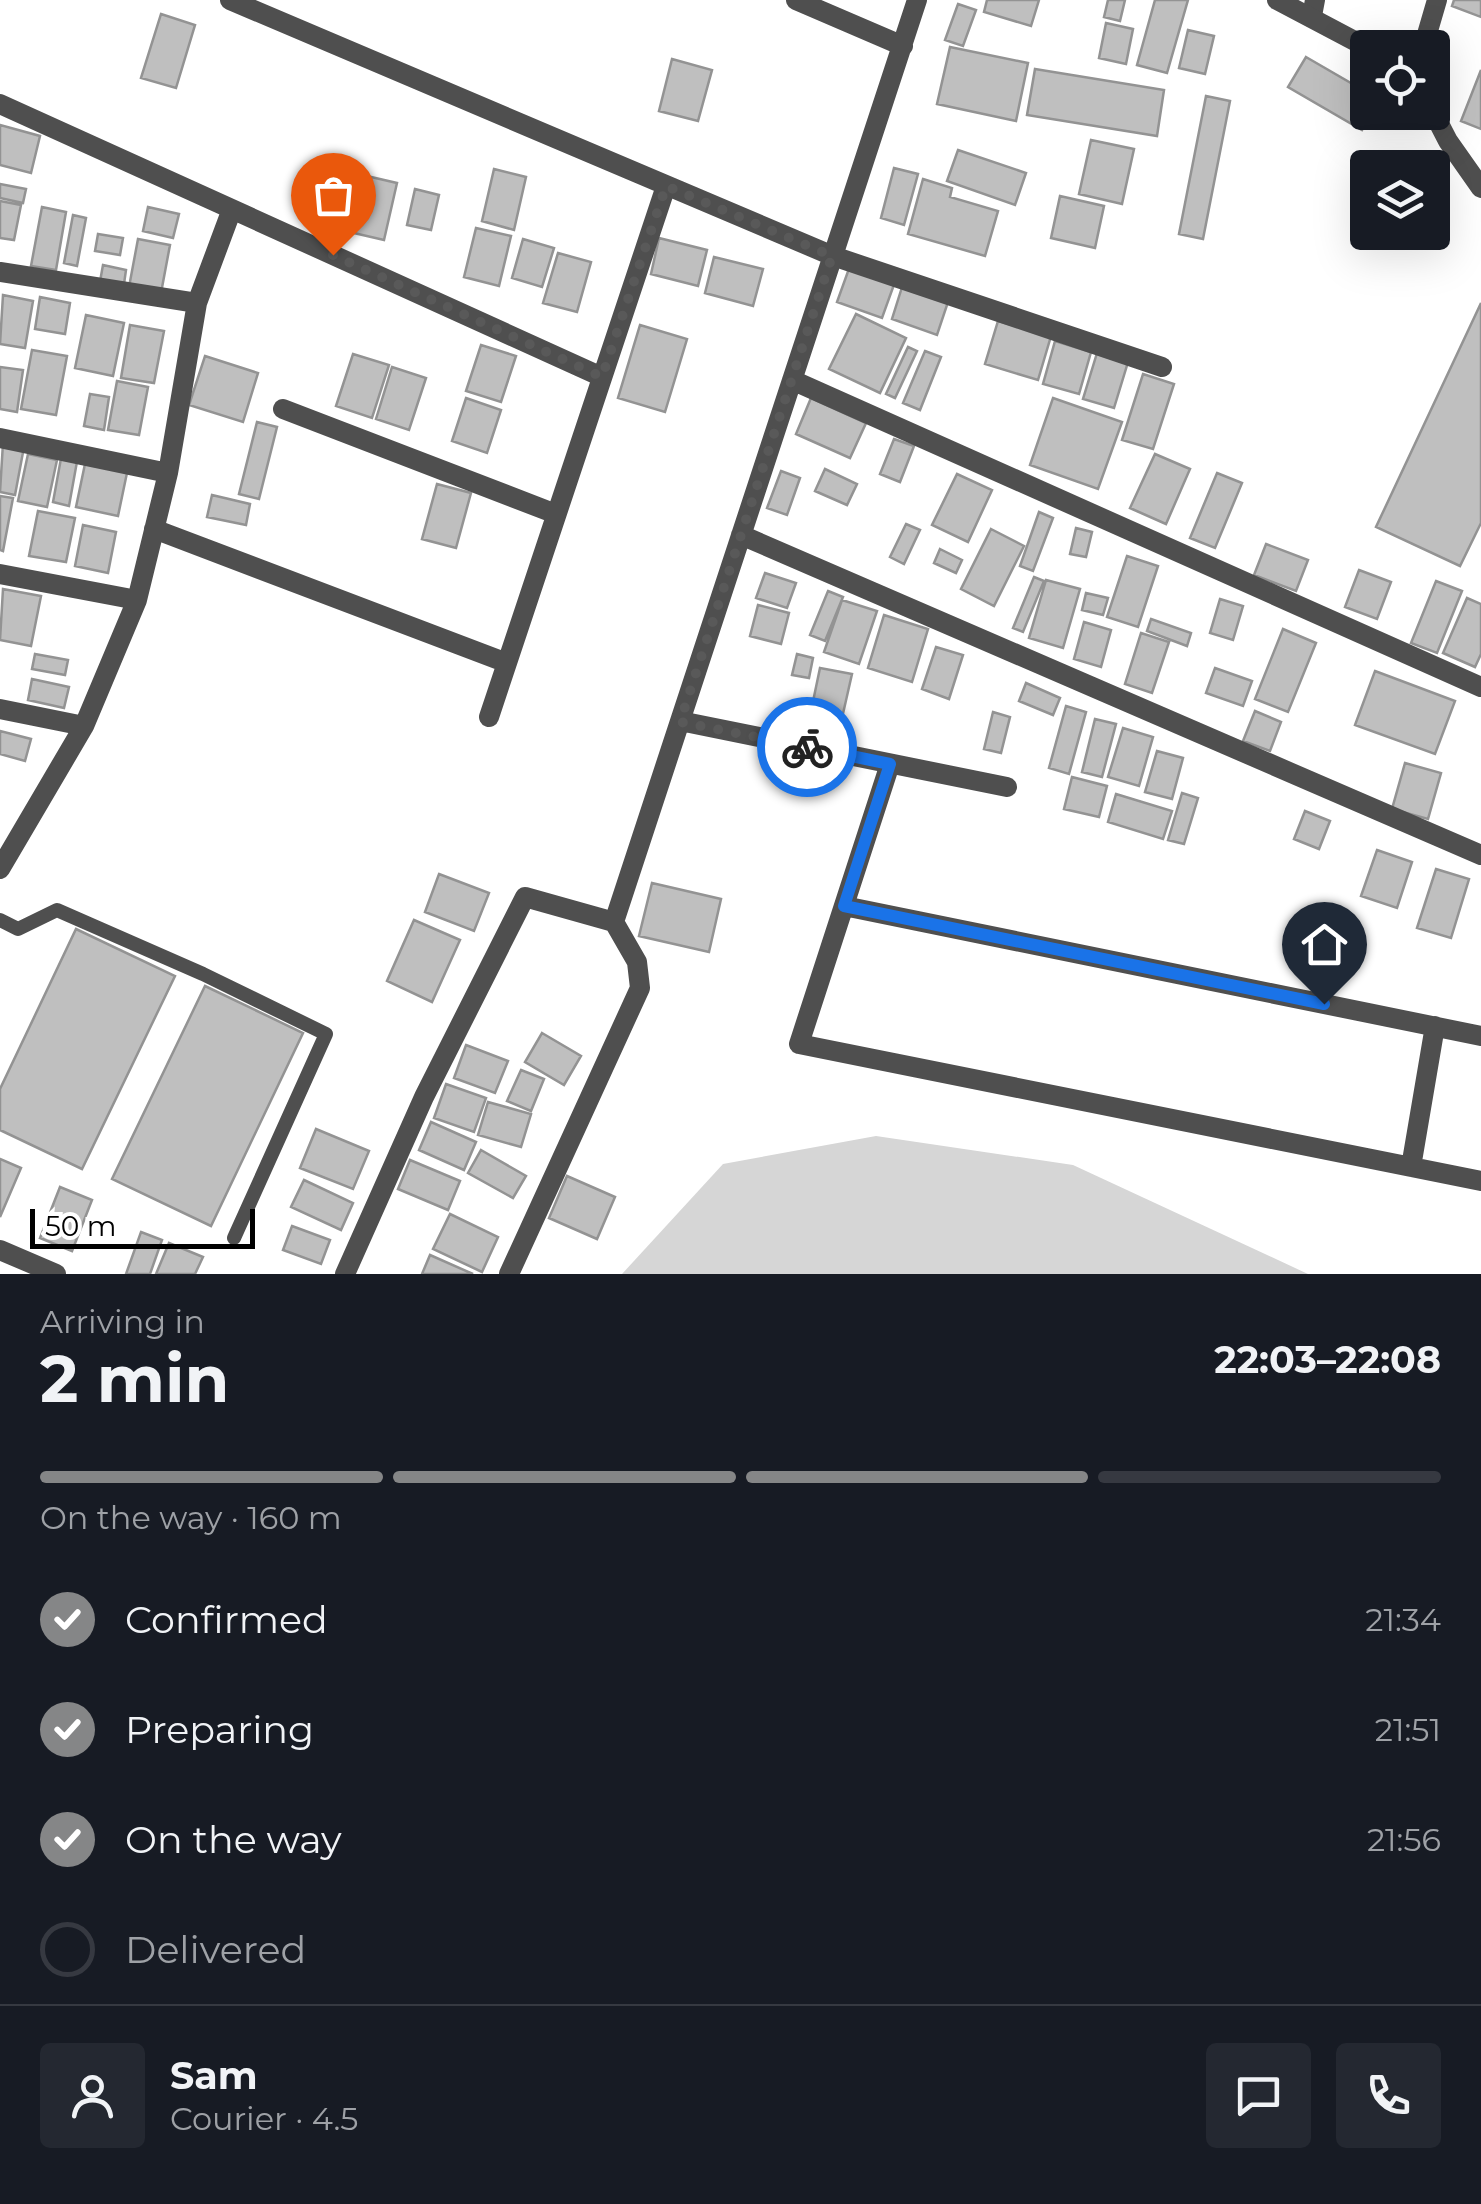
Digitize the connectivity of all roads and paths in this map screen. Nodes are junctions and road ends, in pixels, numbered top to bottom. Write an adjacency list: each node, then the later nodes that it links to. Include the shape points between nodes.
1 (230, 0): 12 (street)
2 (796, 0): 9 (street)
3 (917, 0): 9 (street)
4 (1277, 0): 6 (street)
5 (1437, 0): 7 (street)
6 (1314, 8): 8 (street)
7 (1428, 30)
8 (1350, 35)
9 (903, 46): 15 (street)
10 (0, 104): 14 (street)
11 (1442, 130): 13 (street)
12 (666, 186): 15 (street); 19 (street)
13 (1481, 188)
14 (232, 209): 17 (street); 19 (street)
15 (832, 256): 18 (street); 20 (street)
16 (0, 272): 17 (street)
17 (197, 303): 23 (street)
18 (1162, 367)
19 (602, 377): 24 (street)
20 (792, 380): 26 (street); 30 (street)
21 (282, 409): 24 (street)
22 (0, 438): 23 (street)
23 (168, 473): 25 (street)
24 (556, 514): 29 (street)
25 (154, 529): 28 (street); 29 (street)
26 (741, 535): 33 (street); 37 (street)
27 (0, 574): 28 (street)
28 (137, 600): 34 (street)
29 (507, 663): 32 (street)
30 (1481, 687)
31 (0, 709): 34 (street)
32 (489, 717)
33 (680, 722): 35 (street); 41 (street)
34 (84, 726): 38 (street)
35 (890, 764): 36 (street); 39 (street)
36 (1007, 787)
37 (1481, 855)
38 (0, 870)
39 (844, 906): 42 (street); 44 (street, via 799,1044)
40 (0, 920): 46 (lane, via 18,928 57,910 326,1034)
41 (614, 922): 49 (street, via 524,896); 50 (street, via 636,962 640,988)
42 (1435, 1026): 43 (street); 44 (street)
43 (1481, 1036)
44 (1411, 1167): 45 (street)
45 (1481, 1181)
46 (234, 1238)
47 (0, 1250): 48 (street)
48 (56, 1274)
49 (345, 1274)
50 (509, 1274)

